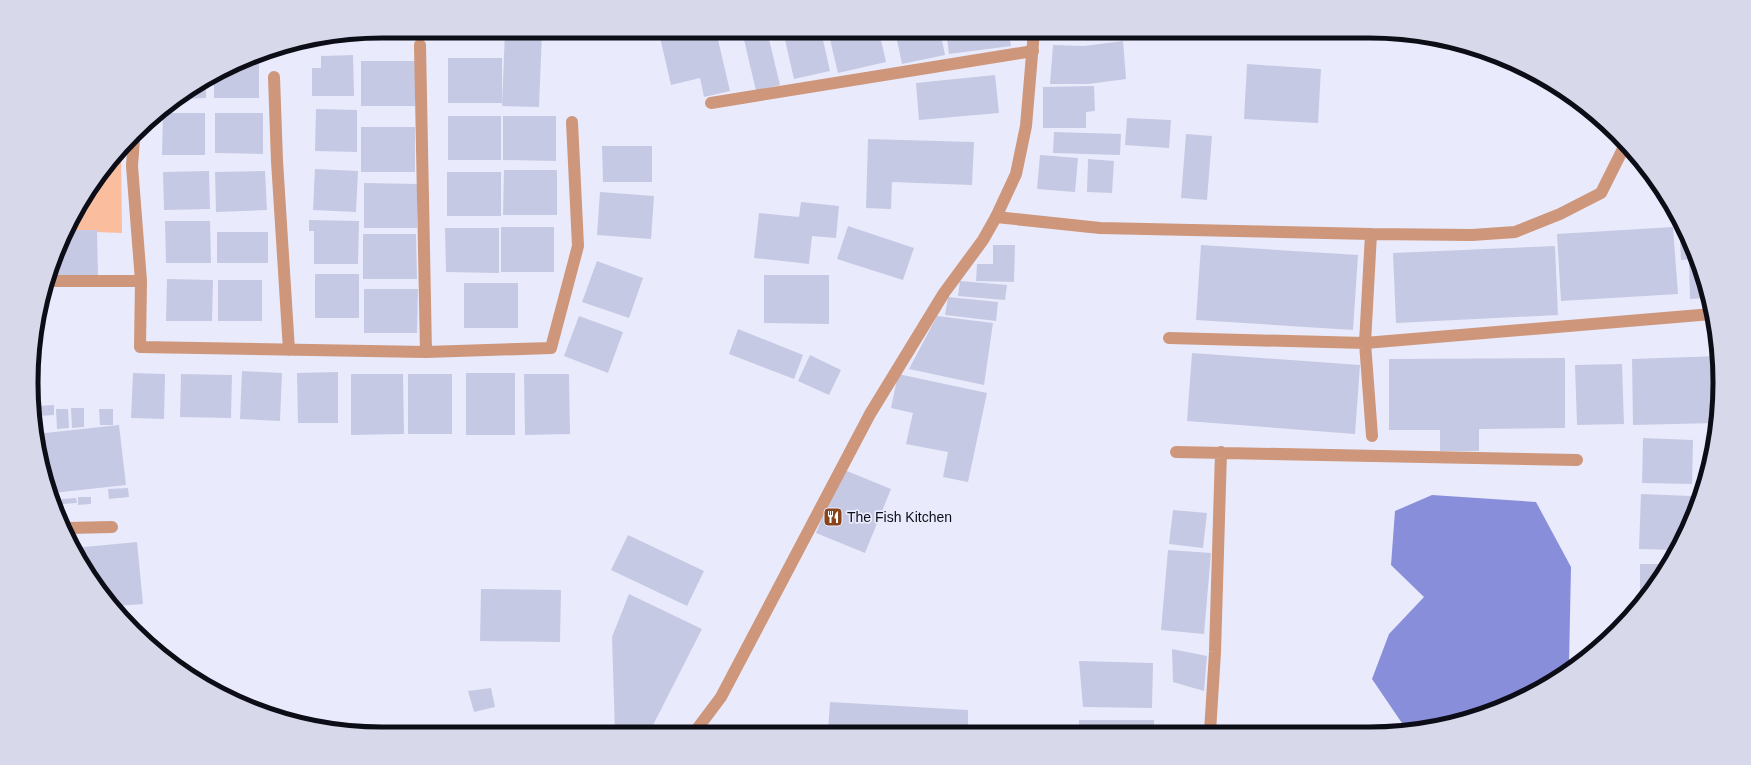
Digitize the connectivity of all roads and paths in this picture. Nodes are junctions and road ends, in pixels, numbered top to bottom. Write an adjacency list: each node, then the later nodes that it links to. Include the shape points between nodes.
1 (1034, 38): 3 (street)
2 (420, 45): 17 (street)
3 (1033, 51): 5 (street); 9 (street, via 1026,126 1016,174)
4 (274, 77): 16 (street)
5 (711, 103)
6 (572, 122): 17 (street, via 578,246 551,348)
7 (134, 144): 12 (street, via 132,166)
8 (1623, 150): 10 (street, via 1601,193 1560,214 1515,232 1472,235)
9 (996, 217): 10 (street, via 1100,228); 24 (street, via 983,240 944,293 870,414 721,697)
10 (1371, 234): 15 (street)
11 (53, 281): 12 (street)
12 (141, 281): 16 (street, via 140,347)
13 (1706, 315): 15 (street)
14 (1169, 338): 15 (street)
15 (1365, 343): 18 (street)
16 (289, 350): 17 (street)
17 (426, 352)
18 (1372, 436)
19 (1176, 452): 20 (street)
20 (1221, 452): 21 (street); 25 (street)
21 (1577, 460)
22 (112, 527): 23 (street)
23 (71, 528)
24 (698, 727)
25 (1210, 727)

